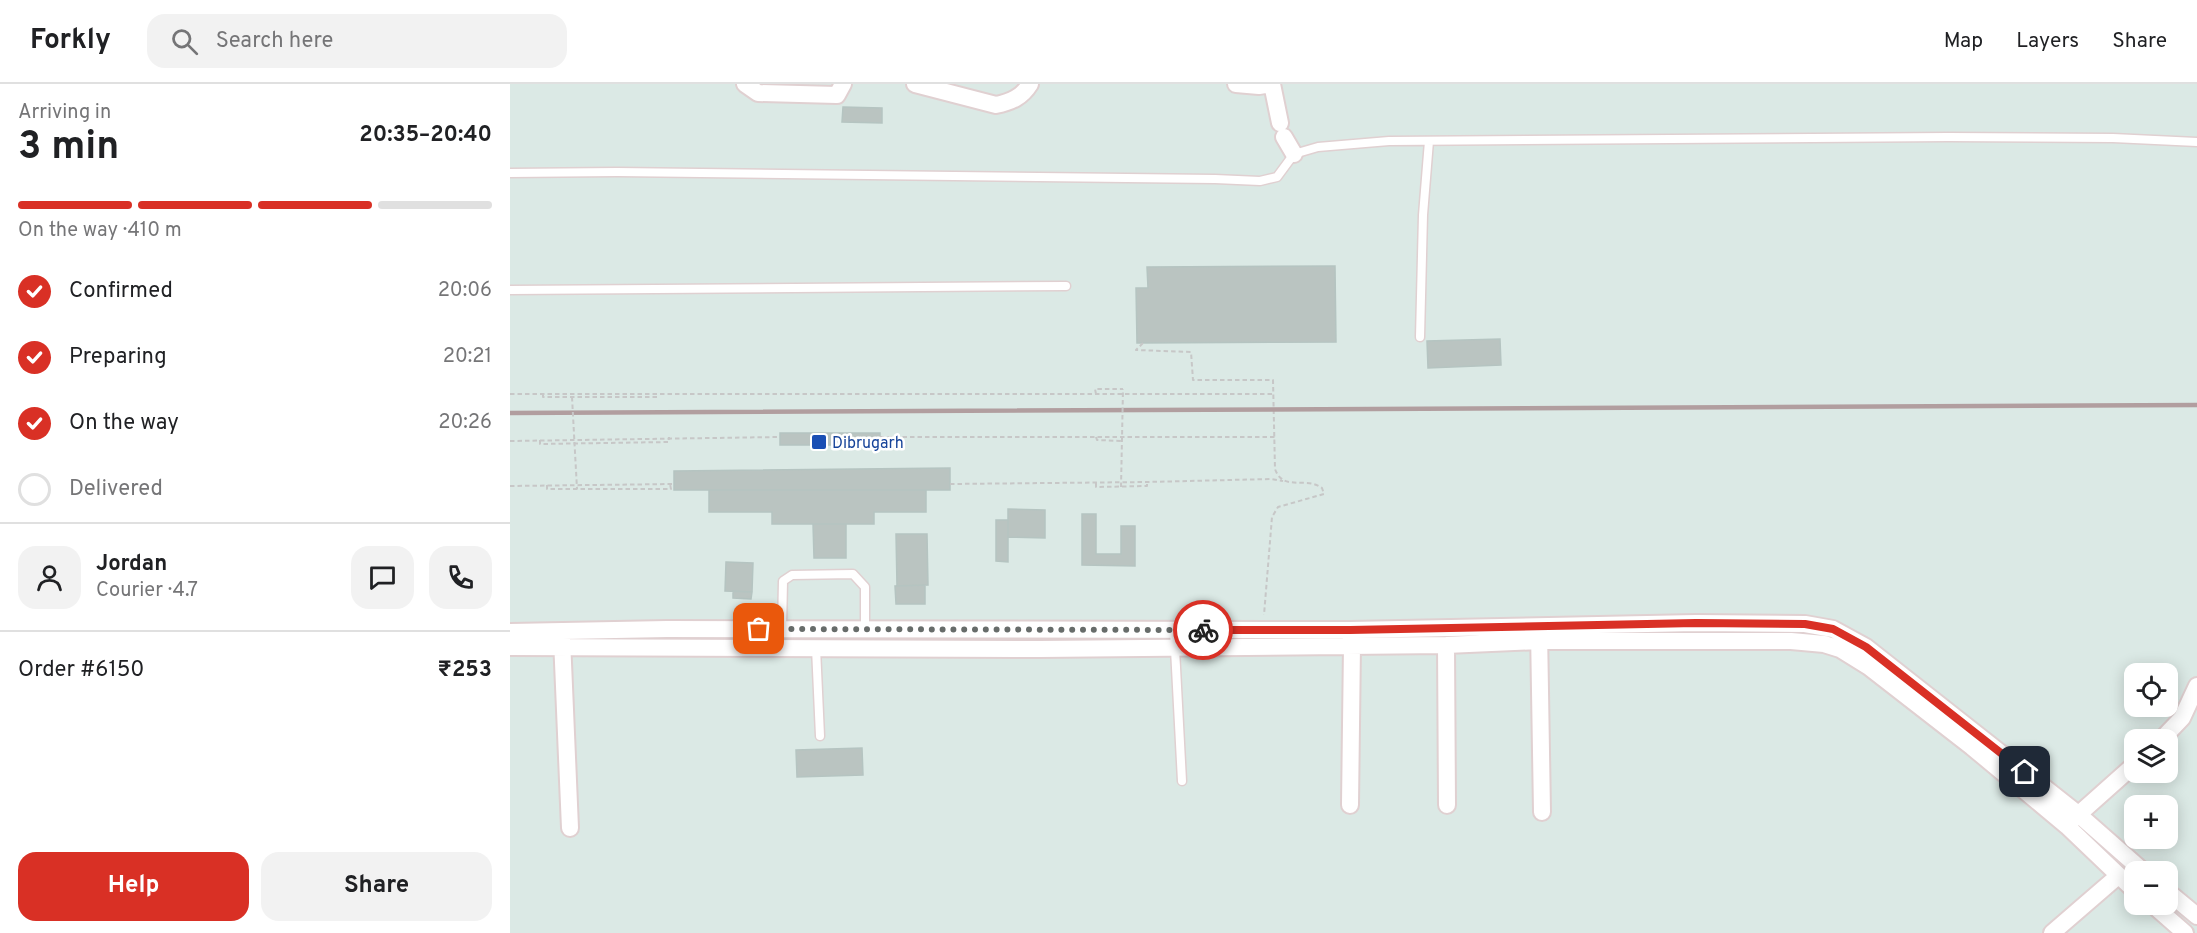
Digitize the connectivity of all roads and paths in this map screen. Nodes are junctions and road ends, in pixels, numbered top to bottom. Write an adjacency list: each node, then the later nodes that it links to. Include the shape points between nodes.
1 (745, 84): 2 (street, via 758,93 837,95)
2 (843, 84)
3 (915, 84): 4 (street, via 996,105 1021,95)
4 (1030, 84)
5 (1236, 84): 6 (street)
6 (1271, 84): 9 (street, via 1282,130)
7 (1429, 141): 8 (lane, via 1948,137); 9 (lane, via 1318,147); 13 (lane)
8 (2197, 142)
9 (1294, 154): 10 (lane, via 1278,177 1260,181)
10 (510, 173)
11 (1066, 286): 12 (lane)
12 (510, 290)
13 (1420, 337)
14 (1143, 343): 15 (path, via 1136,350 1191,352 1193,380 1273,380)
15 (1274, 393): 19 (path); 25 (path)
16 (510, 394): 17 (path)
17 (543, 394): 18 (path); 20 (path)
18 (658, 394): 19 (path); 20 (path)
19 (1096, 394): 28 (path, bridge, via 1095,389 1122,389)
20 (572, 397): 29 (path, bridge)
21 (669, 437): 22 (path); 26 (path); 29 (path, via 669,441)
22 (779, 437)
23 (880, 437): 24 (path)
24 (1096, 437): 25 (path); 28 (path)
25 (1275, 437): 30 (path, via 1275,468)
26 (540, 440): 27 (path); 29 (path, via 540,444)
27 (510, 441)
28 (1121, 441): 38 (path, bridge)
29 (574, 444): 39 (path, bridge)
30 (1283, 481): 31 (path); 42 (path, via 1317,484 1324,494 1278,507 1272,517)
31 (1147, 482): 32 (path); 38 (path, via 1147,486)
32 (1096, 483): 35 (path); 38 (path, via 1096,487)
33 (670, 484): 34 (path); 36 (path); 39 (path, via 671,489)
34 (674, 484)
35 (950, 484)
36 (547, 485): 37 (path); 39 (path, via 547,489)
37 (510, 486)
38 (1121, 487)
39 (577, 489)
40 (782, 629): 41 (street); 41 (lane, via 783,581 792,575 853,574 865,587); 47 (street, via 668,629)
41 (865, 630): 46 (street)
42 (1263, 630): 45 (street); 46 (street)
43 (510, 632): 47 (street)
44 (1539, 634): 45 (street); 48 (street); 58 (street); 59 (street, via 1794,624 1833,629 1866,647)
45 (1351, 637): 46 (street); 48 (street); 56 (street)
46 (1175, 638): 50 (street, via 1040,649); 55 (lane)
47 (562, 640): 49 (street); 50 (street); 60 (street)
48 (1446, 645): 57 (street)
49 (510, 647)
50 (816, 648): 53 (lane)
51 (2197, 686): 52 (street, via 2182,718)
52 (2172, 729)
53 (820, 736)
54 (2124, 774): 59 (street)
55 (1182, 781)
56 (1350, 805)
57 (1447, 805)
58 (1542, 812)
59 (2072, 820): 61 (street); 62 (street)
60 (570, 828)
61 (2129, 861)
62 (2118, 876): 63 (street); 67 (street)
63 (2124, 881)
64 (2178, 900): 66 (street)
65 (2165, 915): 68 (street)
66 (2197, 916)
67 (2052, 933)
68 (2185, 933)

